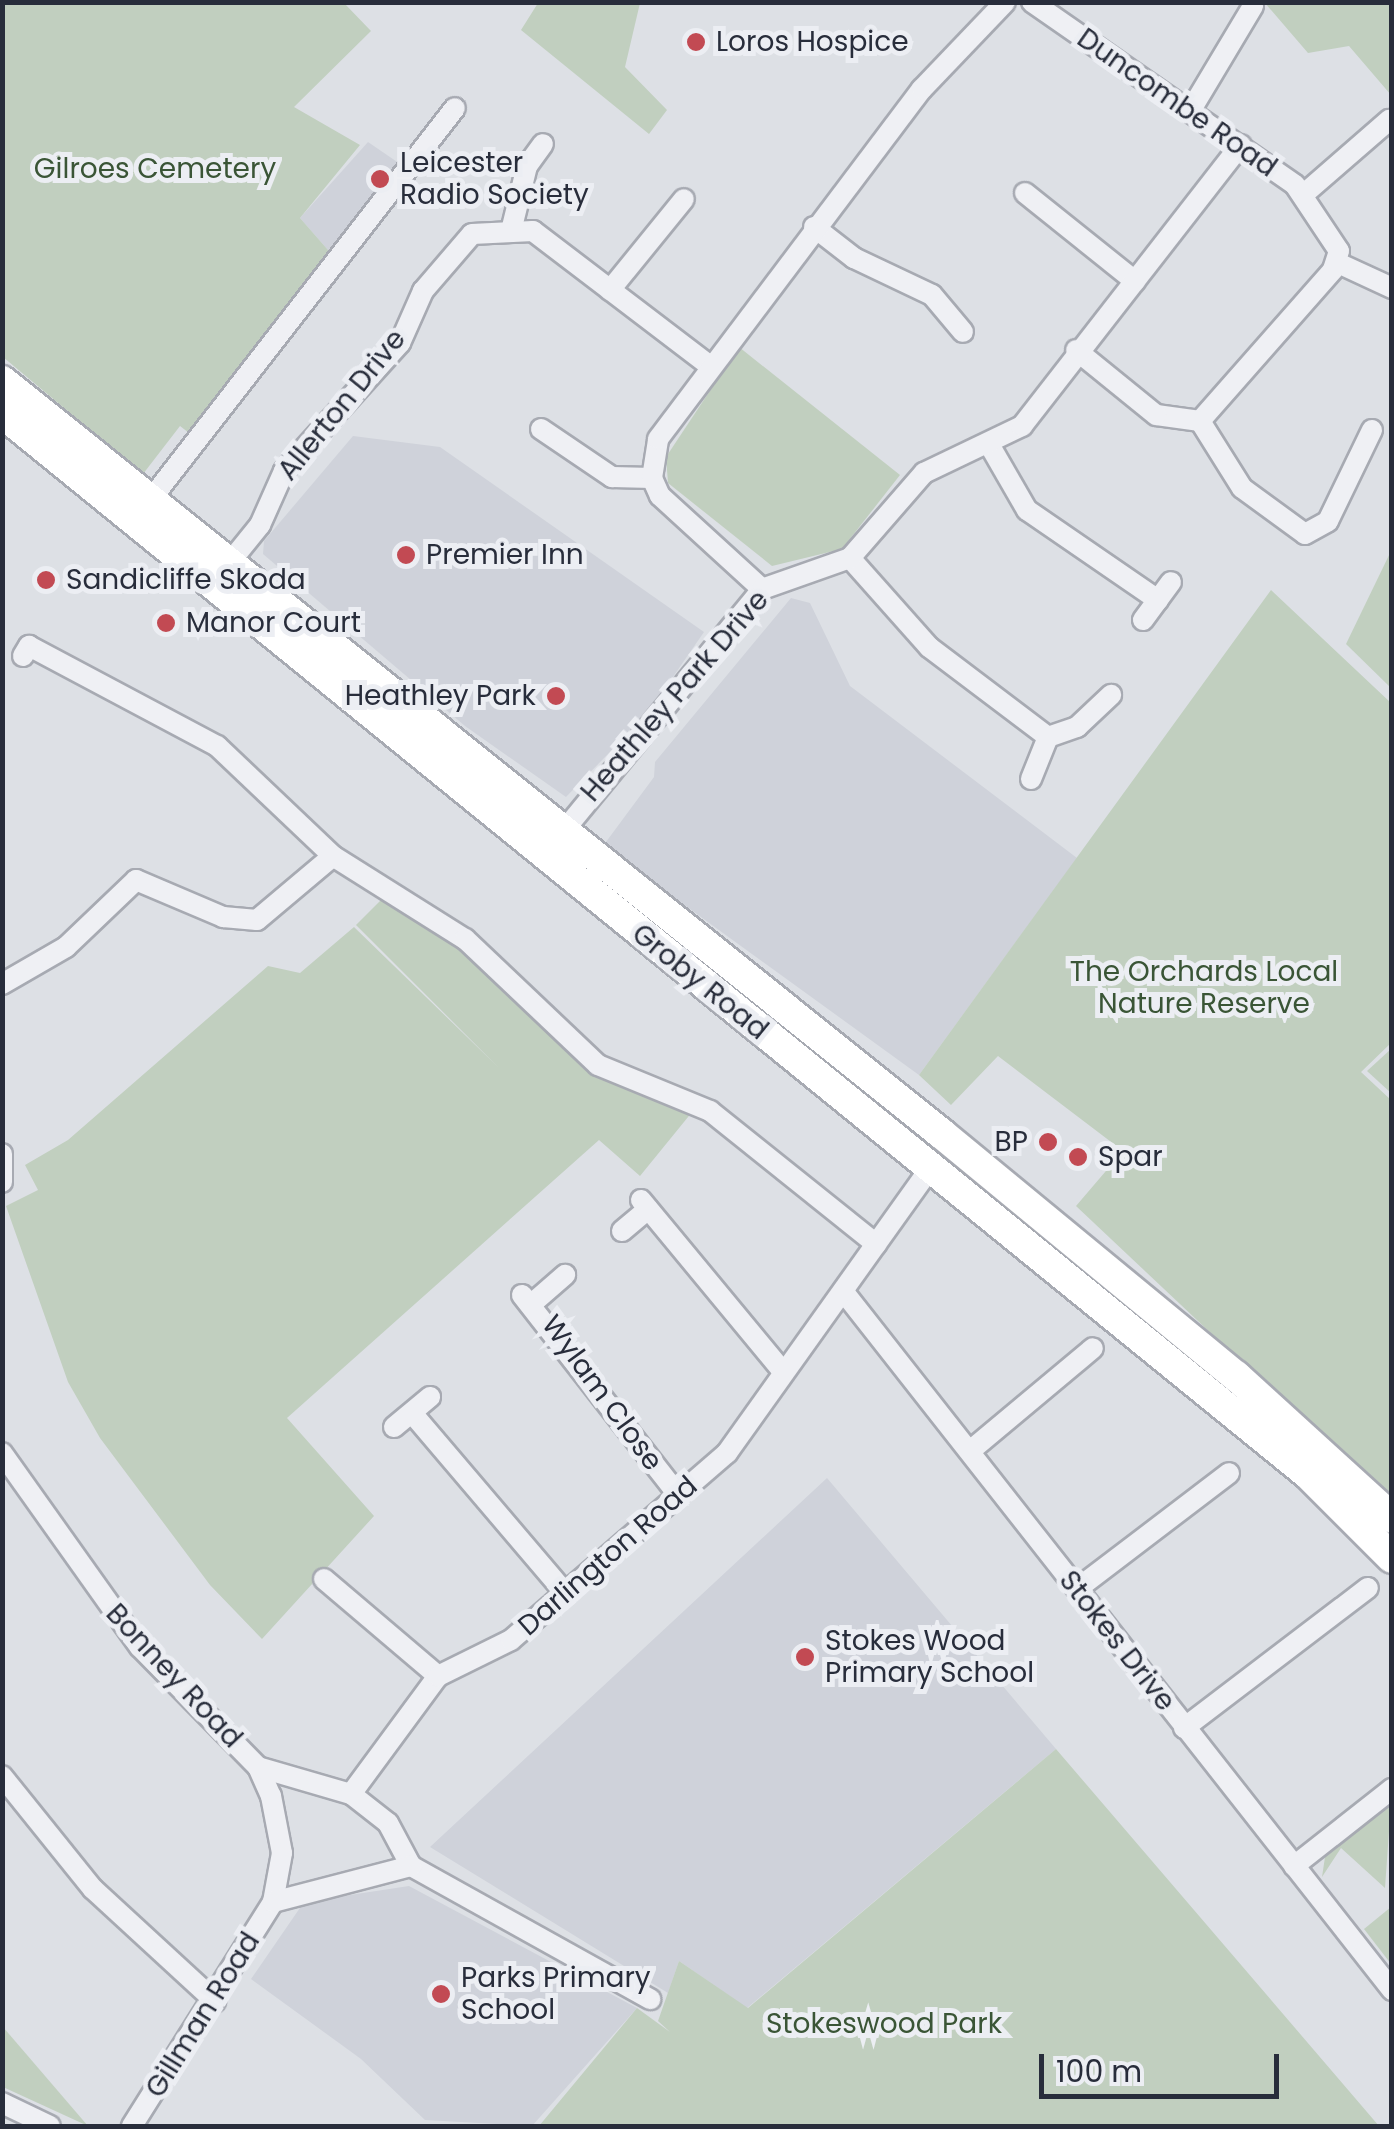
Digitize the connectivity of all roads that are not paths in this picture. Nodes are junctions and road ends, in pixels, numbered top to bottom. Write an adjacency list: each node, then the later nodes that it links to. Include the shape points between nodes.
1 (1006, 2): 12 (street, via 980,20)
2 (1032, 2): 5 (street, Duncombe Road)
3 (1253, 6): 5 (street)
4 (455, 108): 28 (street)
5 (1192, 108): 8 (street, Duncombe Road)
6 (1389, 120): 10 (street)
7 (543, 144): 13 (street, via 526,166)
8 (1241, 145): 10 (street, Duncombe Road); 15 (street)
9 (1025, 193): 15 (street)
10 (1304, 194): 14 (street, Duncombe Road, via 1333,230)
11 (684, 198): 17 (street)
12 (814, 226): 18 (street, via 854,258 932,295); 20 (street)
13 (512, 227): 17 (street, via 533,231); 30 (street, Allerton Drive, via 472,234 423,291 400,343 284,470 260,524)
14 (1338, 263): 16 (street); 23 (street)
15 (1135, 281): 19 (street)
16 (1392, 288)
17 (610, 290): 20 (street)
18 (963, 332)
19 (1076, 350): 23 (street, via 1156,415); 26 (street, via 1022,426)
20 (709, 365): 27 (street, via 658,439)
21 (2, 381): 28 (main road, Groby Road)
22 (2, 413): 41 (main road, Groby Road)
23 (1200, 422): 25 (street, via 1242,488 1305,534 1328,521)
24 (541, 429): 27 (street, via 612,478)
25 (1372, 430)
26 (990, 446): 29 (street, via 906,486); 33 (street, via 1027,510)
27 (652, 478): 32 (street, via 674,511)
28 (148, 503): 30 (main road, Groby Road)
29 (850, 558): 32 (street, Heathley Park Drive); 37 (street, via 929,647)
30 (226, 566): 39 (main road, Groby Road)
31 (1172, 582): 33 (street)
32 (762, 589): 39 (street, Heathley Park Drive)
33 (1158, 600): 34 (street)
34 (1142, 620)
35 (23, 656): 40 (street, via 29,646 172,715 275,794)
36 (1111, 695): 37 (street, via 1077,727)
37 (1048, 737): 38 (street)
38 (1031, 779)
39 (560, 832): 41 (street, Heathley Park Drive); 59 (main road, Groby Road, via 1221,1364)
40 (333, 856): 42 (street, via 256,920 223,917 136,880 66,946); 47 (street, via 462,936 598,1065 710,1111)
41 (550, 863): 44 (main road, Groby Road)
42 (2, 984)
43 (2, 1154): 45 (street)
44 (931, 1168): 47 (street, Darlington Road); 60 (main road, Groby Road, via 1307,1474)
45 (2, 1182)
46 (622, 1231): 51 (street, via 644,1204)
47 (876, 1244): 49 (street, Darlington Road)
48 (565, 1274): 58 (street, Wylam Close, via 528,1298)
49 (843, 1291): 51 (street, Darlington Road); 55 (street, Stokes Drive)
50 (1093, 1348): 55 (street)
51 (784, 1374): 58 (street, Darlington Road, via 727,1452)
52 (430, 1397): 53 (street)
53 (412, 1413): 54 (street); 64 (street)
54 (394, 1428)
55 (970, 1451): 63 (street, Stokes Drive)
56 (2, 1453): 67 (street, Bonney Road, via 140,1647)
57 (1229, 1472): 63 (street)
58 (678, 1495): 64 (street, Darlington Road)
59 (1392, 1518)
60 (1392, 1558)
61 (324, 1578): 65 (street)
62 (1368, 1588): 66 (street)
63 (1077, 1589): 66 (street, Stokes Drive)
64 (564, 1593): 65 (street, Darlington Road, via 511,1640)
65 (438, 1676): 70 (street, Darlington Road)
66 (1184, 1728): 72 (street, Stokes Drive)
67 (258, 1767): 70 (street, Bonney Road); 73 (street, Gillman Road, via 282,1853)
68 (2, 1776): 76 (street, via 93,1889)
69 (1392, 1789): 72 (street)
70 (351, 1794): 71 (street, via 388,1824)
71 (411, 1866): 73 (street, Gillman Road); 75 (street)
72 (1294, 1866): 74 (street, Stokes Drive)
73 (273, 1902): 76 (street, Gillman Road)
74 (1392, 1990)
75 (650, 2000)
76 (216, 2001): 79 (street, Gillman Road)
77 (2, 2103): 78 (street)
78 (50, 2126)
79 (132, 2126)

